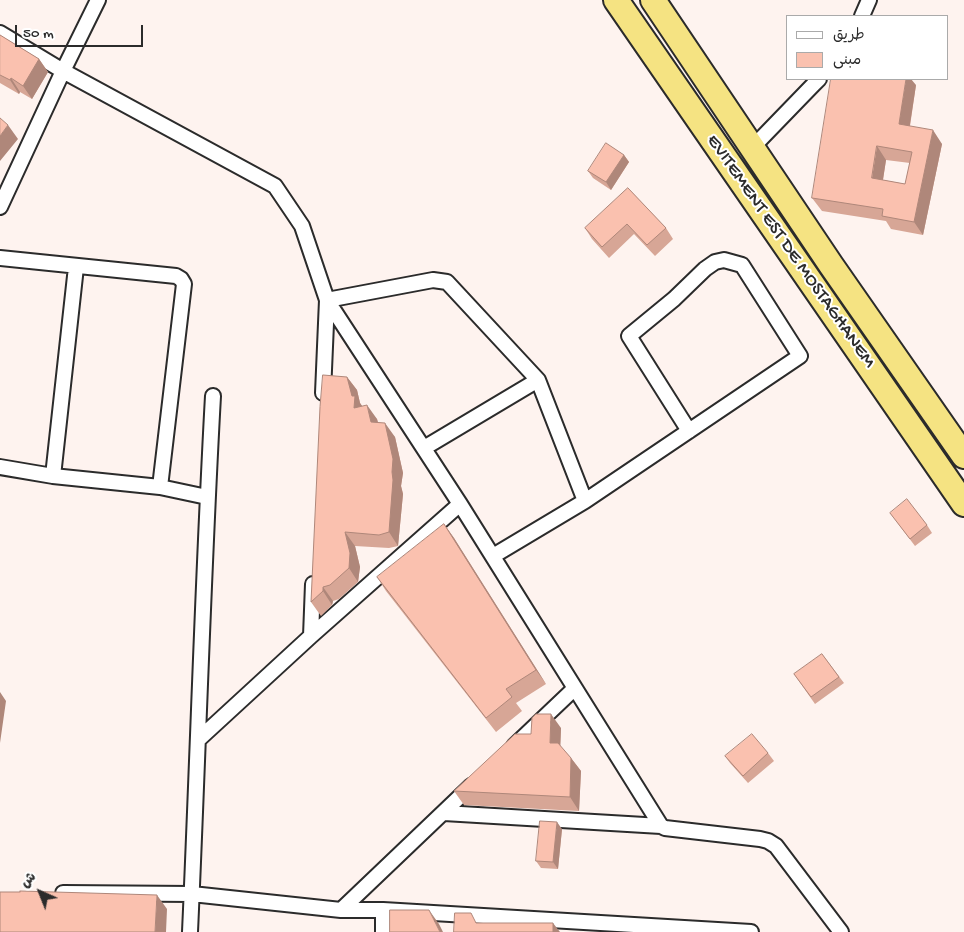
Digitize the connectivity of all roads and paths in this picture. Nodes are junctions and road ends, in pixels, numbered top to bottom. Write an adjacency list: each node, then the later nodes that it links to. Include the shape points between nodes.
1 (98, 0): 7 (street)
2 (616, 0): 26 (highway, EVITEMENT EST DE MOSTAGHANEM)
3 (653, 0): 9 (highway, EVITEMENT EST DE MOSTAGHANEM)
4 (869, 0): 5 (street)
5 (862, 15)
6 (0, 32): 7 (street)
7 (63, 71): 10 (street); 13 (street, via 275,186 302,226)
8 (818, 80): 9 (street)
9 (752, 148): 19 (highway, EVITEMENT EST DE MOSTAGHANEM)
10 (0, 207)
11 (0, 258): 12 (street)
12 (76, 266): 21 (street); 22 (street, via 176,276 184,284)
13 (327, 300): 14 (street, via 433,280 447,282); 16 (street); 18 (street)
14 (538, 380): 18 (street); 24 (street)
15 (213, 396): 23 (street)
16 (322, 408)
17 (689, 431): 17 (street, via 630,336 705,269 724,260 742,265 800,356); 24 (street)
18 (424, 448): 25 (street)
19 (964, 456)
20 (0, 467): 21 (street)
21 (53, 476): 22 (street)
22 (160, 487): 23 (street)
23 (207, 497): 31 (street)
24 (585, 501): 27 (street)
25 (460, 504): 27 (street); 29 (street)
26 (964, 504)
27 (493, 556): 30 (street)
28 (314, 567): 29 (street)
29 (310, 636): 31 (street)
30 (575, 688): 32 (street); 35 (street)
31 (199, 740): 37 (street)
32 (506, 754)
33 (478, 780): 34 (street)
34 (444, 813): 35 (street); 38 (street)
35 (661, 826): 44 (street, via 768,841 776,846)
36 (48, 892): 37 (street)
37 (192, 894): 38 (street); 41 (street)
38 (341, 910): 39 (street)
39 (383, 910): 40 (street); 42 (street)
40 (586, 927): 43 (street)
41 (190, 932)
42 (383, 932)
43 (752, 932)
44 (841, 932)

